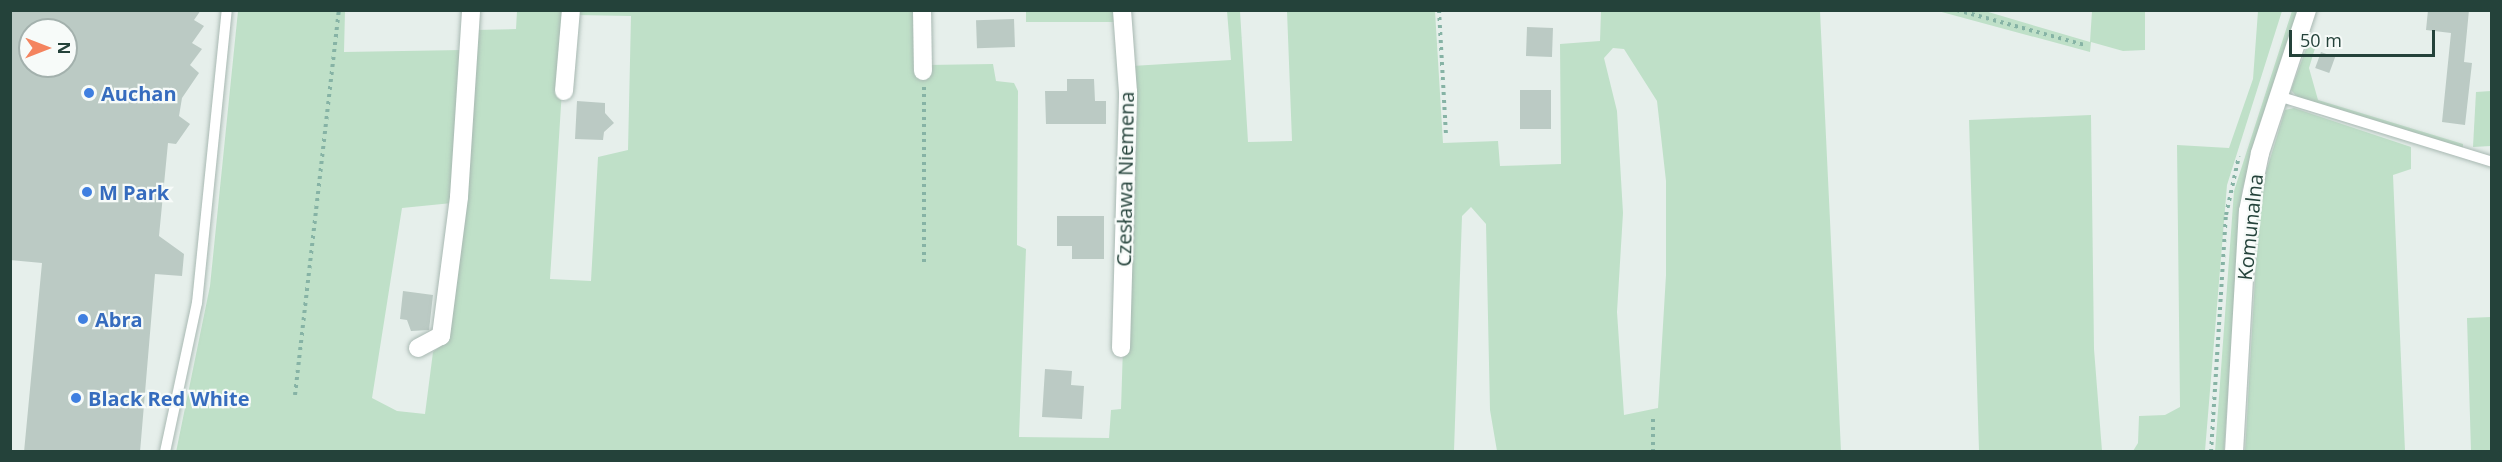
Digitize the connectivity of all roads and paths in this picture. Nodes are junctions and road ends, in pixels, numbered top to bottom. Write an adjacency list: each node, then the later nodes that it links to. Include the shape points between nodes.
1 (227, 10): 21 (lane, via 197,303)
2 (339, 10): 19 (path)
3 (471, 10): 17 (street, via 459,197 441,336)
4 (571, 10): 12 (street)
5 (922, 10): 11 (street)
6 (1122, 10): 18 (street, Czesława Niemena, via 1128,92)
7 (1439, 10): 14 (path)
8 (1957, 10): 10 (path)
9 (2307, 10): 13 (street, Komunalna)
10 (2085, 45)
11 (923, 71): 16 (path)
12 (564, 91)
13 (2278, 96): 15 (lane); 23 (street, Komunalna, via 2248,211)
14 (1446, 136)
15 (2492, 162)
16 (924, 262)
17 (418, 348)
18 (1121, 348)
19 (295, 395)
20 (1653, 415): 22 (path)
21 (165, 452)
22 (1653, 452)
23 (2234, 452)

